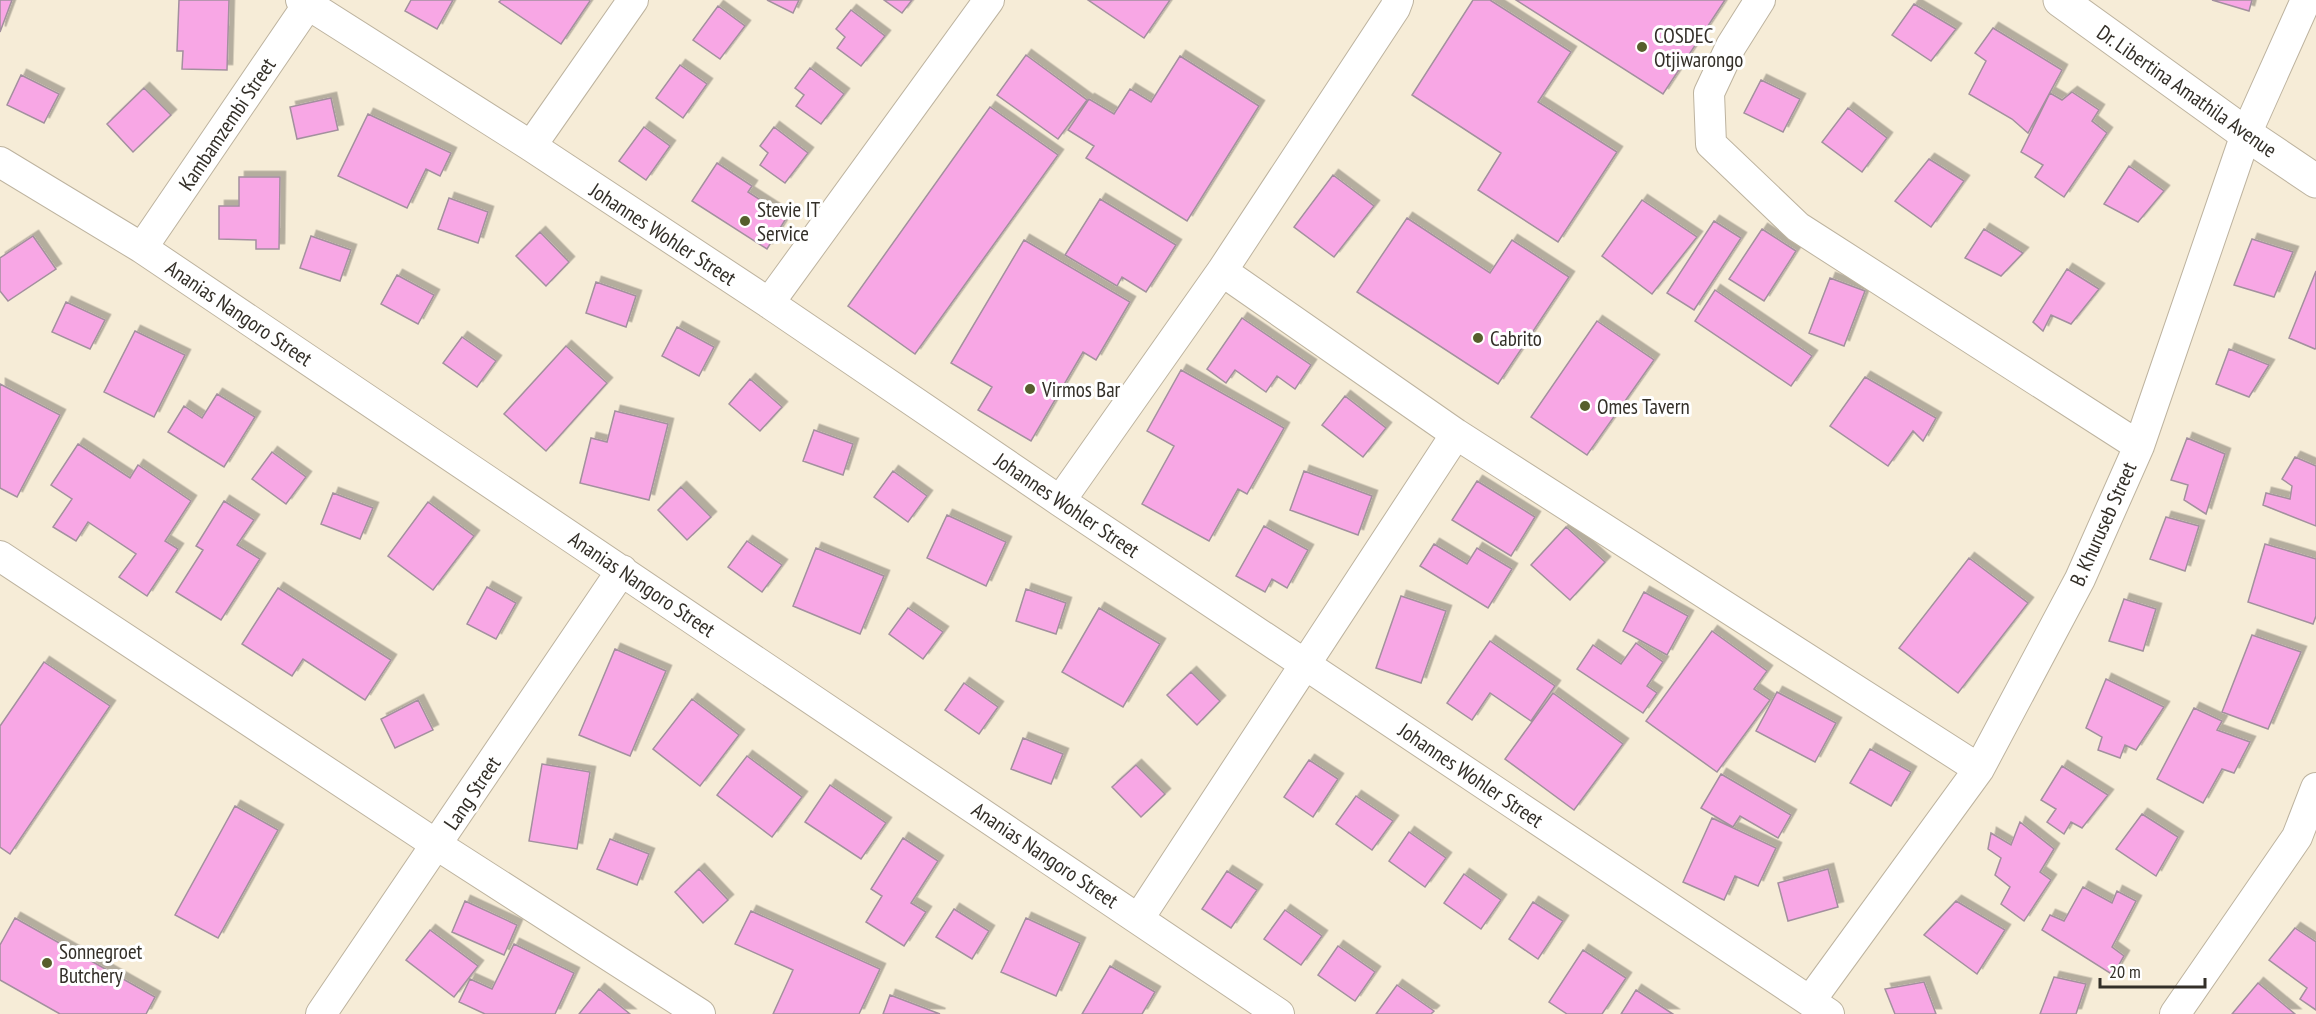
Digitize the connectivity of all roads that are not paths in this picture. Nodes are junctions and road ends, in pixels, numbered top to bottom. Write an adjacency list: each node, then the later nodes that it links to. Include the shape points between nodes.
1 (633, 0): 9 (street)
2 (989, 0): 14 (street)
3 (1398, 0): 13 (street)
4 (1760, 0): 16 (street, via 1731,46 1709,93 1711,144 1798,227)
5 (2060, 0): 8 (street, Dr. Libertina Amathila Avenue)
6 (2306, 0): 8 (street, B. Khuruseb Street)
7 (307, 1): 9 (street, Johannes Wohler Street); 12 (street, Kambamzembi Street)
8 (2246, 134): 11 (street, Dr. Libertina Amathila Avenue); 16 (street, B. Khuruseb Street)
9 (531, 146): 14 (street, Johannes Wohler Street)
10 (0, 162): 12 (street, Ananias Nangoro Street)
11 (2316, 181)
12 (142, 248): 19 (street, Ananias Nangoro Street)
13 (1222, 271): 15 (street); 17 (street)
14 (769, 303): 17 (street, Johannes Wohler Street)
15 (1456, 434): 20 (street); 21 (street)
16 (2139, 446): 21 (street, B. Khuruseb Street, via 2080,579)
17 (1060, 501): 20 (street, Johannes Wohler Street)
18 (0, 556): 23 (street)
19 (622, 570): 23 (street, Lang Street); 24 (street, Ananias Nangoro Street)
20 (1304, 664): 24 (street); 25 (street, Johannes Wohler Street)
21 (1979, 769): 25 (street, B. Khuruseb Street)
22 (2316, 788): 29 (street, via 2297,837)
23 (437, 845): 26 (street, Lang Street); 27 (street)
24 (1139, 918): 28 (street, Ananias Nangoro Street)
25 (1819, 1007)
26 (321, 1014)
27 (700, 1014)
28 (1279, 1014)
29 (2175, 1014)

